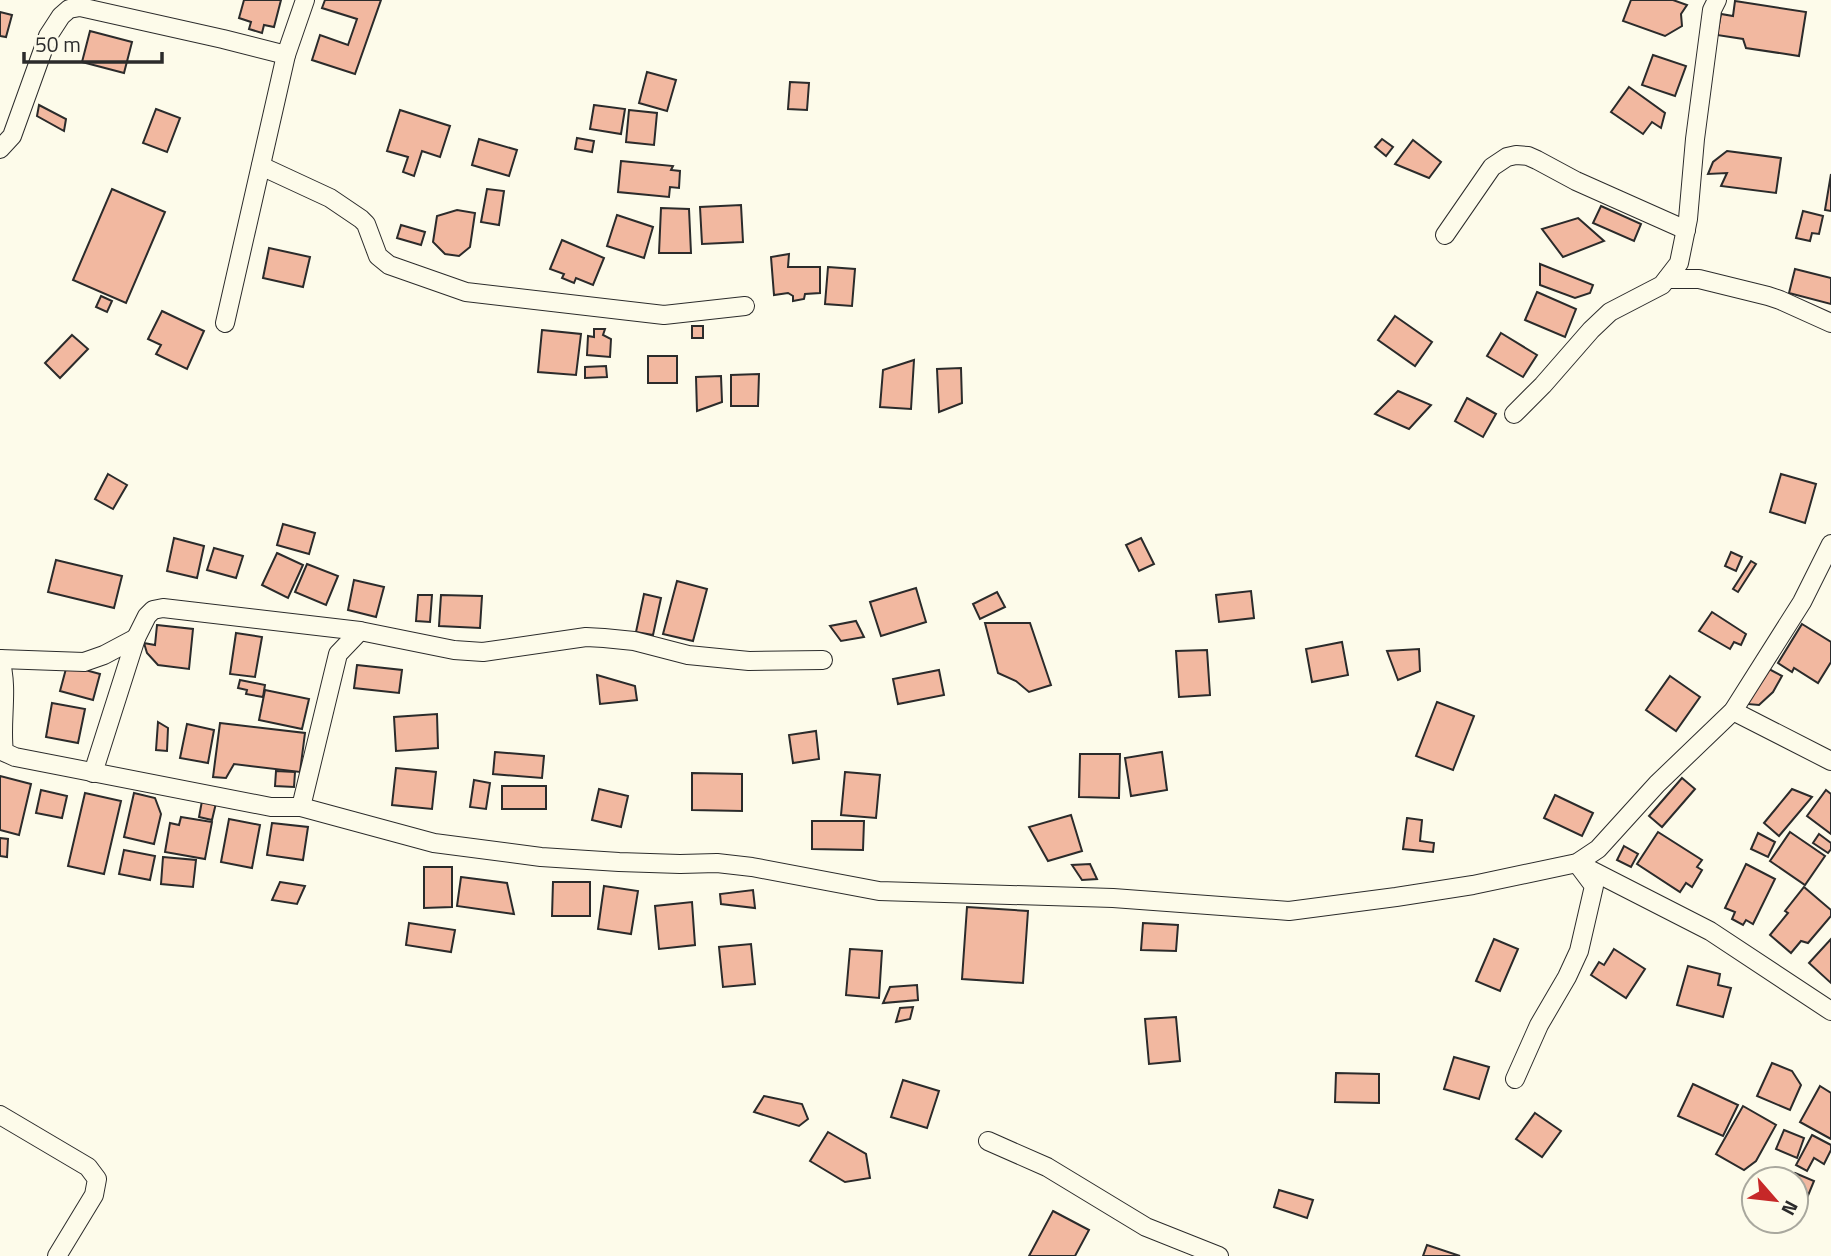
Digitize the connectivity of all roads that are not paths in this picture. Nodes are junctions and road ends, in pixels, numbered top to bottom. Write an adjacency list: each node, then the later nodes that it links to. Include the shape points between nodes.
1 (305, 0): 3 (street)
2 (1717, 0): 6 (street, via 1712,9)
3 (286, 55): 4 (street, via 80,7 69,9 48,36 12,136); 5 (street)
4 (0, 149)
5 (261, 166): 11 (street, via 330,198 361,219 378,256 389,265 466,292 664,315); 12 (street)
6 (1686, 230): 7 (street, via 1528,156 1517,155 1492,167); 8 (street)
7 (1445, 235)
8 (1679, 263): 9 (street); 10 (street)
9 (1667, 279): 10 (street); 14 (street, via 1610,312)
10 (1699, 279): 13 (street, via 1780,300)
11 (746, 306)
12 (225, 323)
13 (1831, 323)
14 (1514, 414)
15 (1831, 544): 19 (street, via 1802,602)
16 (360, 631): 17 (street, via 163,608 147,616); 18 (street, via 483,652 595,637 688,655 749,661); 22 (street, via 338,654)
17 (136, 638): 21 (street); 21 (street, via 84,662 0,659 5,688 4,752)
18 (823, 660)
19 (1733, 711): 20 (street); 23 (street, via 1598,849)
20 (1831, 761)
21 (93, 773): 22 (street, via 271,807)
22 (301, 807): 23 (street, via 434,843 541,858 717,863 879,891 1113,898 1289,911 1396,898)
23 (1577, 863): 24 (street, via 1710,932); 25 (street, via 1594,886 1579,951)
24 (1831, 1011)
25 (1515, 1079)
26 (0, 1115): 28 (street, via 88,1167 97,1179 94,1195)
27 (988, 1141): 29 (street, via 1047,1167 1146,1227)
28 (57, 1256)
29 (1219, 1256)

